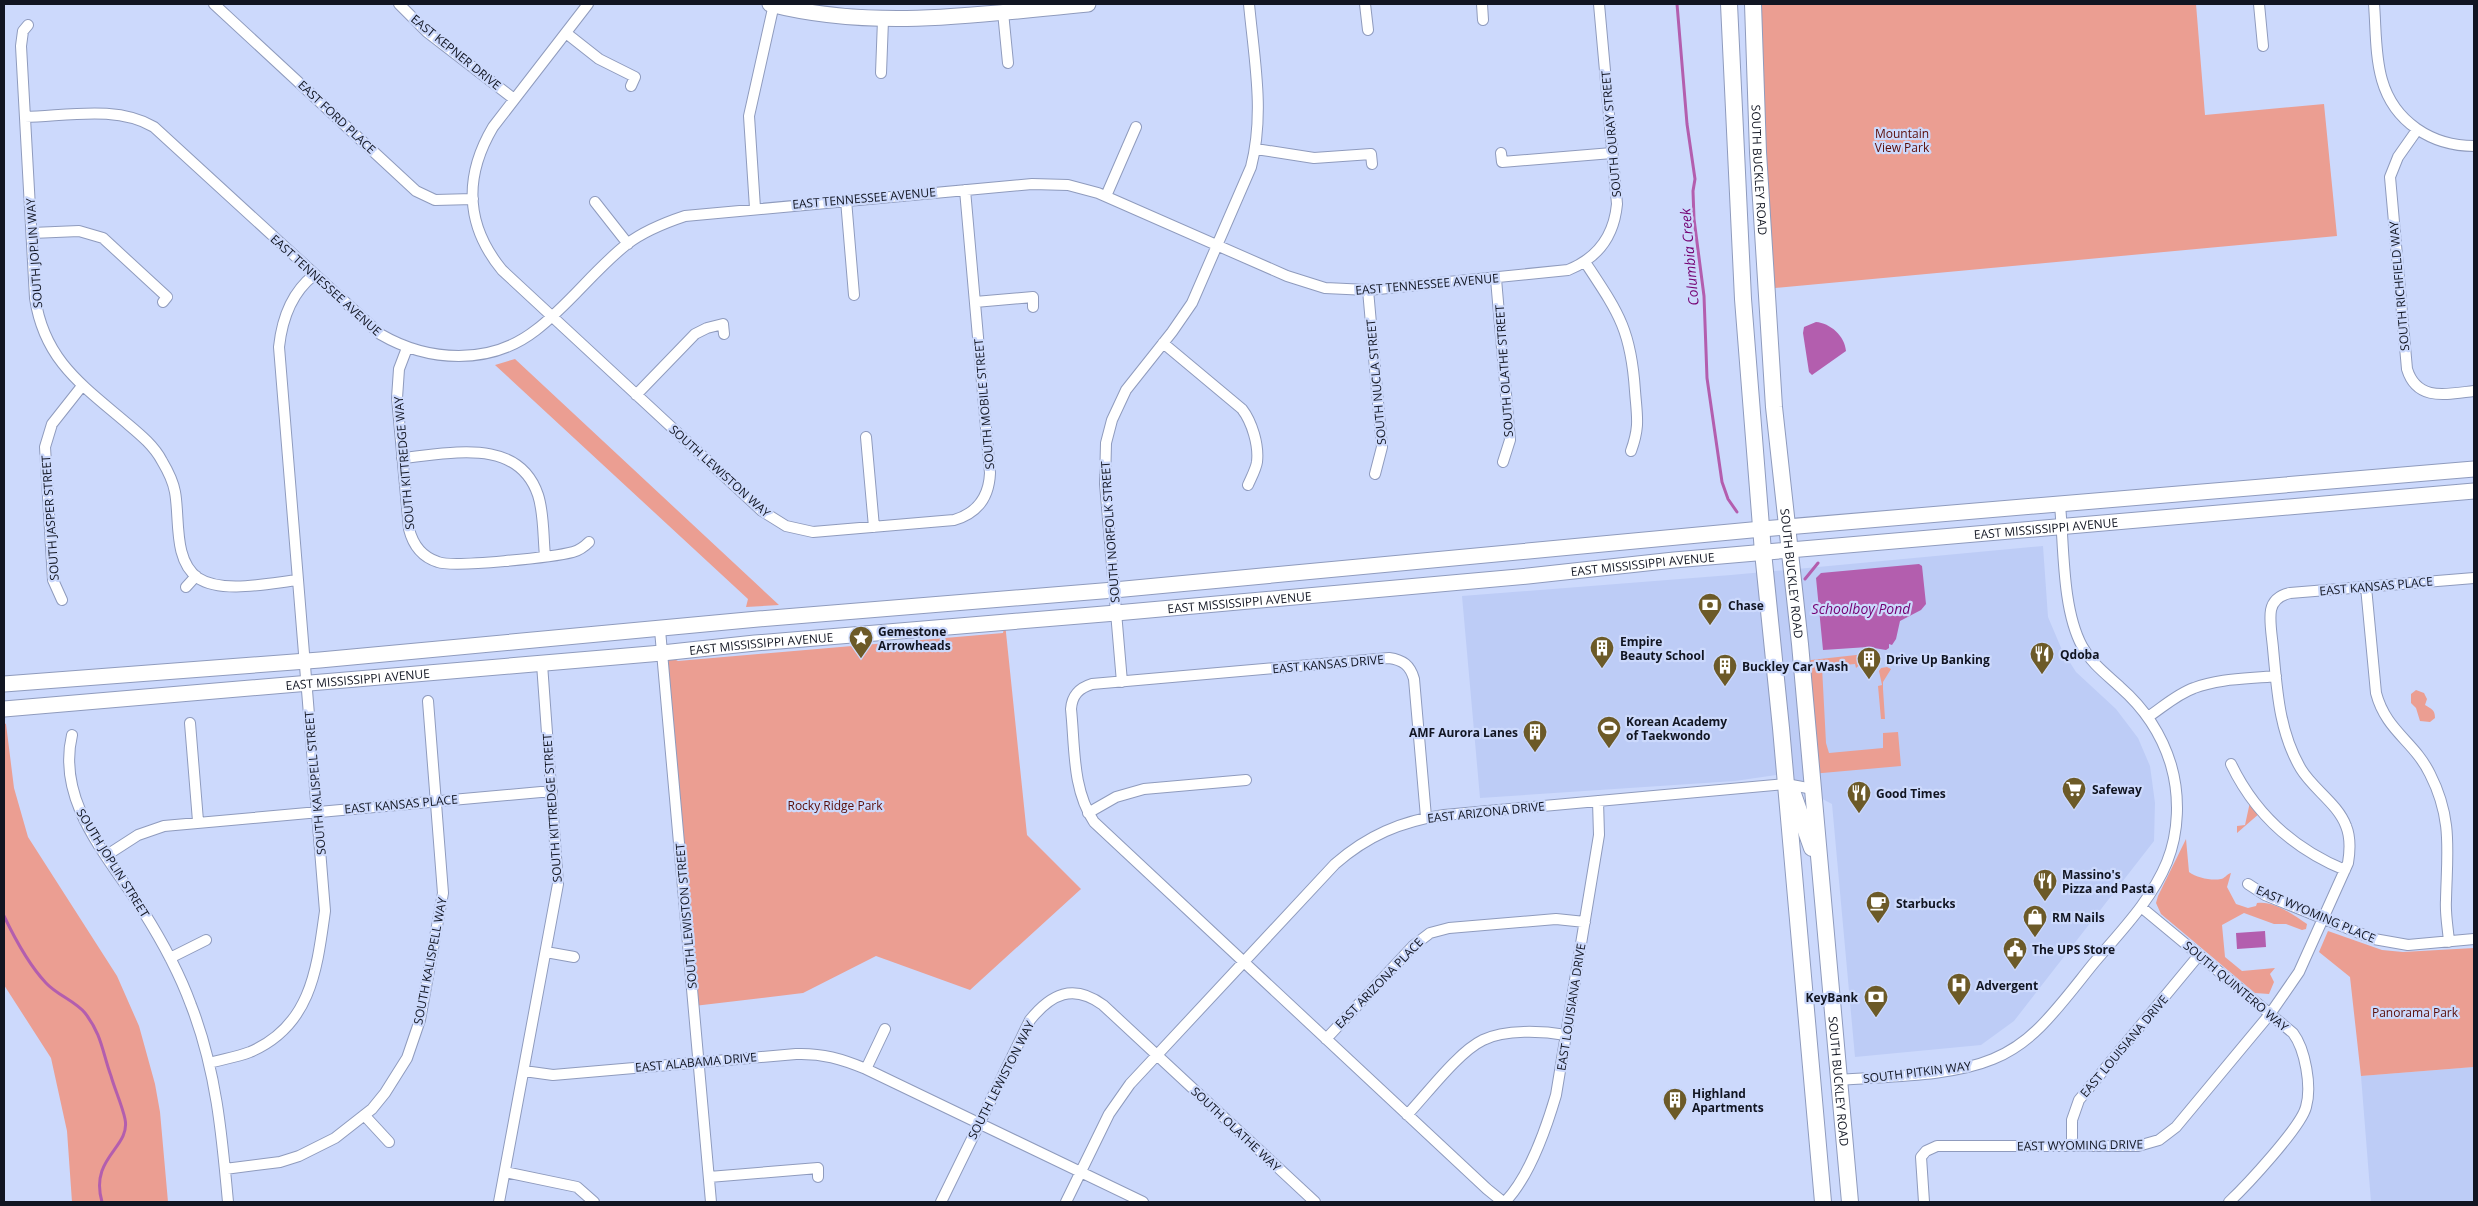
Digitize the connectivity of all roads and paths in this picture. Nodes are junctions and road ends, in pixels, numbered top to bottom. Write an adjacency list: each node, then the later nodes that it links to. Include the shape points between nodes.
1 (399, 4): 24 (street, EAST KEPNER DRIVE, via 427,32)
2 (588, 4): 19 (street)
3 (773, 4): 15 (main road, via 830,16); 38 (street, via 749,116)
4 (1088, 4): 14 (main road)
5 (1249, 4): 29 (street, SOUTH NORFOLK STREET, via 1259,108)
6 (1365, 4): 18 (street)
7 (1482, 4): 16 (street)
8 (1599, 4): 31 (street, SOUTH OURAY STREET)
9 (1729, 4): 70 (main road, SOUTH BUCKLEY ROAD, via 1742,290)
10 (1753, 4): 68 (main road, SOUTH BUCKLEY ROAD, via 1767,306)
11 (2258, 4): 20 (street)
12 (2374, 4): 27 (street, via 2379,65 2386,92 2401,115)
13 (219, 5): 35 (street, EAST FORD PLACE, via 416,191 435,200)
14 (1003, 12): 15 (main road); 21 (street)
15 (883, 20): 22 (street)
16 (1483, 20)
17 (28, 25): 25 (street, SOUTH JOPLIN WAY, via 23,31 21,46)
18 (1368, 30)
19 (566, 33): 23 (street, via 599,59 635,77); 24 (street)
20 (2263, 46)
21 (1008, 63)
22 (882, 73)
23 (631, 86)
24 (514, 99): 35 (street, via 484,143 476,165)
25 (25, 117): 39 (street, SOUTH JOPLIN WAY); 43 (street, EAST TENNESSEE AVENUE, via 115,114 142,120 154,127)
26 (1136, 127): 34 (street)
27 (2417, 130): 28 (street, via 2442,142); 55 (street, SOUTH RICHFIELD WAY, via 2398,157 2390,177 2407,369 2414,386 2422,391 2448,394)
28 (2474, 146)
29 (1256, 148): 32 (street, via 1314,158 1371,154); 41 (street, SOUTH NORFOLK STREET, via 1244,187)
30 (1501, 152): 31 (street, via 1502,162)
31 (1612, 152): 42 (street, SOUTH OURAY STREET, via 1616,215 1600,249)
32 (1372, 164)
33 (965, 190): 34 (street, EAST TENNESSEE AVENUE, via 1052,183 1084,188); 36 (street, EAST TENNESSEE AVENUE); 48 (street, SOUTH MOBILE STREET)
34 (1106, 196): 41 (street, EAST TENNESSEE AVENUE)
35 (473, 199): 50 (street, via 480,234 495,261)
36 (846, 200): 38 (street, EAST TENNESSEE AVENUE); 46 (street)
37 (595, 202): 40 (street)
38 (755, 208): 40 (street, EAST TENNESSEE AVENUE, via 685,216 654,227)
39 (32, 233): 47 (street, via 79,231 103,238 168,297); 54 (street, SOUTH JOPLIN WAY, via 35,298 44,331 56,356)
40 (628, 244): 50 (street, EAST TENNESSEE AVENUE)
41 (1218, 246): 45 (street, EAST TENNESSEE AVENUE, via 1308,284 1342,290); 52 (street, SOUTH NORFOLK STREET, via 1192,303)
42 (1585, 262): 44 (street, EAST TENNESSEE AVENUE, via 1558,273); 58 (street, via 1615,308 1631,346 1638,430)
43 (314, 275): 53 (street, EAST TENNESSEE AVENUE, via 368,325); 77 (street, SOUTH KALISPELL STREET, via 296,292 284,318 279,348)
44 (1496, 279): 45 (street, EAST TENNESSEE AVENUE); 60 (street, SOUTH OLATHE STREET, via 1510,440)
45 (1368, 290): 62 (street, SOUTH NUCLA STREET, via 1382,447)
46 (854, 295)
47 (163, 302)
48 (975, 302): 49 (street, via 1032,297); 65 (street, SOUTH MOBILE STREET, via 990,473 990,484)
49 (1033, 307)
50 (552, 317): 53 (street, EAST TENNESSEE AVENUE, via 524,339 483,354 447,356); 56 (street, SOUTH LEWISTON WAY)
51 (724, 334): 56 (street, via 723,324 695,334)
52 (1163, 343): 63 (street, via 1248,416 1257,462); 80 (street, SOUTH NORFOLK STREET, via 1126,390 1112,420 1106,443 1105,484)
53 (407, 348): 59 (street, SOUTH KITTREDGE WAY, via 397,382)
54 (82, 386): 75 (street, SOUTH JOPLIN WAY, via 144,438 161,459 174,490 181,551 188,568); 82 (street, SOUTH JASPER STREET, via 52,424 45,447 53,580)
55 (2474, 391)
56 (636, 395): 67 (street, SOUTH LEWISTON WAY, via 773,519 786,526 813,532)
57 (866, 437): 67 (street)
58 (1631, 451)
59 (402, 458): 74 (street, via 479,452 510,460 525,473 538,496); 74 (street, SOUTH KITTREDGE WAY, via 411,538 424,554 449,565)
60 (1503, 462)
61 (2474, 469): 66 (main road, EAST MISSISSIPPI AVENUE)
62 (1375, 474)
63 (1248, 485)
64 (2474, 491): 69 (main road, EAST MISSISSIPPI AVENUE)
65 (981, 504): 67 (street, SOUTH LEWISTON WAY, via 971,513 954,520)
66 (2060, 505): 68 (main road, EAST MISSISSIPPI AVENUE); 69 (street, SOUTH PITKIN WAY)
67 (874, 527)
68 (1786, 527): 70 (main road, EAST MISSISSIPPI AVENUE); 72 (main road, SOUTH BUCKLEY ROAD)
69 (2062, 527): 72 (main road, EAST MISSISSIPPI AVENUE); 94 (street, SOUTH PITKIN WAY, via 2068,602 2078,638 2092,662)
70 (1762, 529): 73 (main road, SOUTH BUCKLEY ROAD); 80 (main road, EAST MISSISSIPPI AVENUE)
71 (589, 542): 74 (street, SOUTH KITTREDGE WAY, via 574,552)
72 (1790, 550): 73 (main road, EAST MISSISSIPPI AVENUE); 99 (main road, SOUTH BUCKLEY ROAD)
73 (1763, 552): 83 (main road, EAST MISSISSIPPI AVENUE); 100 (main road, SOUTH BUCKLEY ROAD)
74 (545, 556)
75 (196, 576): 77 (street, via 206,583 224,587); 78 (street)
76 (2474, 578): 79 (street, EAST KANSAS PLACE)
77 (298, 580): 86 (street, SOUTH KALISPELL STREET)
78 (186, 587)
79 (2366, 587): 81 (street, EAST KANSAS PLACE, via 2290,593); 117 (street, via 2379,707 2392,728 2422,759 2445,812 2449,851 2446,902)
80 (1114, 590): 83 (street, SOUTH NORFOLK STREET); 84 (main road, EAST MISSISSIPPI AVENUE)
81 (2278, 598): 88 (street, EAST WYOMING DRIVE, via 2271,616)
82 (62, 600)
83 (1116, 613): 85 (main road, EAST MISSISSIPPI AVENUE); 89 (street, SOUTH NORFOLK STREET)
84 (660, 630): 85 (street, SOUTH LEWISTON STREET); 86 (main road, EAST MISSISSIPPI AVENUE)
85 (662, 653): 87 (main road, EAST MISSISSIPPI AVENUE); 128 (street, SOUTH LEWISTON STREET)
86 (305, 661): 90 (main road, EAST MISSISSIPPI AVENUE); 91 (street, SOUTH KALISPELL STREET)
87 (542, 664): 91 (main road, EAST MISSISSIPPI AVENUE); 101 (street, SOUTH KITTREDGE STREET)
88 (2276, 676): 94 (street, via 2224,681 2194,688); 109 (street, EAST WYOMING DRIVE, via 2280,714 2292,752 2312,784 2346,825 2350,852)
89 (1122, 682): 105 (street, via 1083,687 1076,692 1072,702 1078,781); 106 (street, EAST KANSAS DRIVE, via 1399,659 1410,669 1414,679)
90 (4, 684)
91 (307, 684): 93 (main road, EAST MISSISSIPPI AVENUE); 104 (street, SOUTH KALISPELL STREET)
92 (428, 701): 102 (street, SOUTH KALISPELL WAY)
93 (4, 709)
94 (2148, 717): 112 (street, SOUTH PITKIN WAY, via 2171,766 2177,804 2168,860)
95 (190, 723): 107 (street)
96 (72, 735): 108 (street, SOUTH JOPLIN STREET, via 67,761 73,795 80,813)
97 (2231, 764): 109 (street, via 2249,798 2277,828 2308,852)
98 (1246, 780): 105 (street, via 1144,789 1116,797)
99 (1812, 782): 100 (street, EAST ARIZONA DRIVE); 100 (street, EAST ARIZONA DRIVE); 110 (main road, SOUTH BUCKLEY ROAD)
100 (1786, 784): 103 (street, EAST ARIZONA DRIVE); 110 (main road, via 1794,797); 143 (main road, SOUTH BUCKLEY ROAD)
101 (552, 791): 102 (street, EAST KANSAS PLACE); 118 (street, SOUTH KITTREDGE STREET, via 559,877)
102 (437, 801): 104 (street, EAST KANSAS PLACE); 134 (street, SOUTH KALISPELL WAY, via 443,902 420,1020 398,1074)
103 (1598, 801): 106 (street, EAST ARIZONA DRIVE); 114 (street, EAST LOUISIANA DRIVE, via 1600,835)
104 (318, 812): 107 (street, EAST KANSAS PLACE); 129 (street, SOUTH KALISPELL STREET, via 326,911 307,998 289,1025 264,1045)
105 (1088, 813): 122 (street, via 1102,831)
106 (1426, 817): 122 (street, EAST ARIZONA DRIVE, via 1381,832 1349,852)
107 (198, 821): 108 (street, EAST KANSAS PLACE, via 150,830)
108 (107, 855): 121 (street, SOUTH JOPLIN STREET)
109 (2345, 870): 113 (street, EAST WYOMING DRIVE)
110 (1820, 872): 132 (main road, SOUTH BUCKLEY ROAD)
111 (2248, 884): 113 (street, EAST WYOMING PLACE)
112 (2141, 906): 119 (street, SOUTH QUINTERO WAY); 132 (street, SOUTH PITKIN WAY, via 2040,1028 2010,1051 1978,1065 1958,1069)
113 (2322, 918): 117 (street, EAST WYOMING PLACE, via 2390,943); 123 (street, EAST WYOMING DRIVE, via 2299,972)
114 (1585, 922): 125 (street, EAST LOUISIANA DRIVE); 126 (street, EAST ARIZONA PLACE, via 1556,918 1449,928 1430,933 1413,946)
115 (2474, 939): 117 (street, EAST WYOMING PLACE)
116 (206, 940): 121 (street)
117 (2449, 942)
118 (546, 952): 120 (street); 131 (street, SOUTH KITTREDGE STREET)
119 (2199, 955): 123 (street, SOUTH QUINTERO WAY); 137 (street, EAST LOUISIANA DRIVE, via 2079,1100 2072,1120)
120 (574, 957)
121 (170, 958): 129 (street, SOUTH JOPLIN STREET, via 192,1006)
122 (1243, 962): 126 (street, EAST LOUISIANA DRIVE); 127 (street, EAST ARIZONA DRIVE)
123 (2270, 1014): 137 (street, EAST WYOMING DRIVE, via 2176,1126 2159,1140 2138,1146); 157 (street, SOUTH QUINTERO WAY, via 2293,1033 2303,1050 2308,1097 2306,1107 2297,1124)
124 (885, 1029): 130 (street)
125 (1566, 1035): 133 (street, via 1538,1032 1484,1039 1465,1052); 152 (street, EAST LOUISIANA DRIVE, via 1556,1095 1548,1121 1521,1182)
126 (1326, 1040): 133 (street, EAST LOUISIANA DRIVE)
127 (1156, 1055): 135 (street, SOUTH LEWISTON WAY, via 1093,998 1073,993 1055,996 1045,1002 1030,1020); 140 (street, EAST ARIZONA DRIVE, via 1119,1098); 151 (street, SOUTH OLATHE WAY)
128 (699, 1062): 130 (street, EAST ALABAMA DRIVE, via 814,1054 844,1059); 131 (street, EAST ALABAMA DRIVE, via 553,1075); 141 (street, SOUTH LEWISTON STREET)
129 (209, 1063): 138 (street, SOUTH JOPLIN STREET)
130 (866, 1069): 135 (street, EAST ALABAMA DRIVE)
131 (524, 1071): 139 (street, SOUTH KITTREDGE STREET)
132 (1839, 1080): 155 (main road, SOUTH BUCKLEY ROAD)
133 (1407, 1115): 152 (street, EAST LOUISIANA DRIVE)
134 (365, 1116): 136 (street); 138 (street, SOUTH KALISPELL WAY, via 335,1138 299,1156)
135 (978, 1123): 140 (street, EAST ALABAMA DRIVE); 148 (street, SOUTH LEWISTON WAY)
136 (389, 1142)
137 (2072, 1145): 156 (street, EAST WYOMING DRIVE, via 1930,1148 1921,1157)
138 (225, 1169): 145 (street, SOUTH JOPLIN STREET)
139 (505, 1172): 144 (street, via 566,1183); 146 (street, SOUTH KITTREDGE STREET)
140 (1081, 1172): 149 (street, EAST ARIZONA DRIVE); 150 (street, EAST ALABAMA DRIVE)
141 (709, 1177): 142 (street, via 818,1168); 147 (street, SOUTH LEWISTON STREET)
142 (818, 1177)
143 (1821, 1180): 153 (main road, SOUTH BUCKLEY ROAD); 154 (main road)
144 (594, 1197)
145 (228, 1202)
146 (499, 1202)
147 (711, 1202)
148 (941, 1202)
149 (1066, 1202)
150 (1143, 1202)
151 (1315, 1202)
152 (1504, 1202)
153 (1823, 1202)
154 (1830, 1202)
155 (1850, 1202)
156 (1924, 1202)
157 (2229, 1202)

